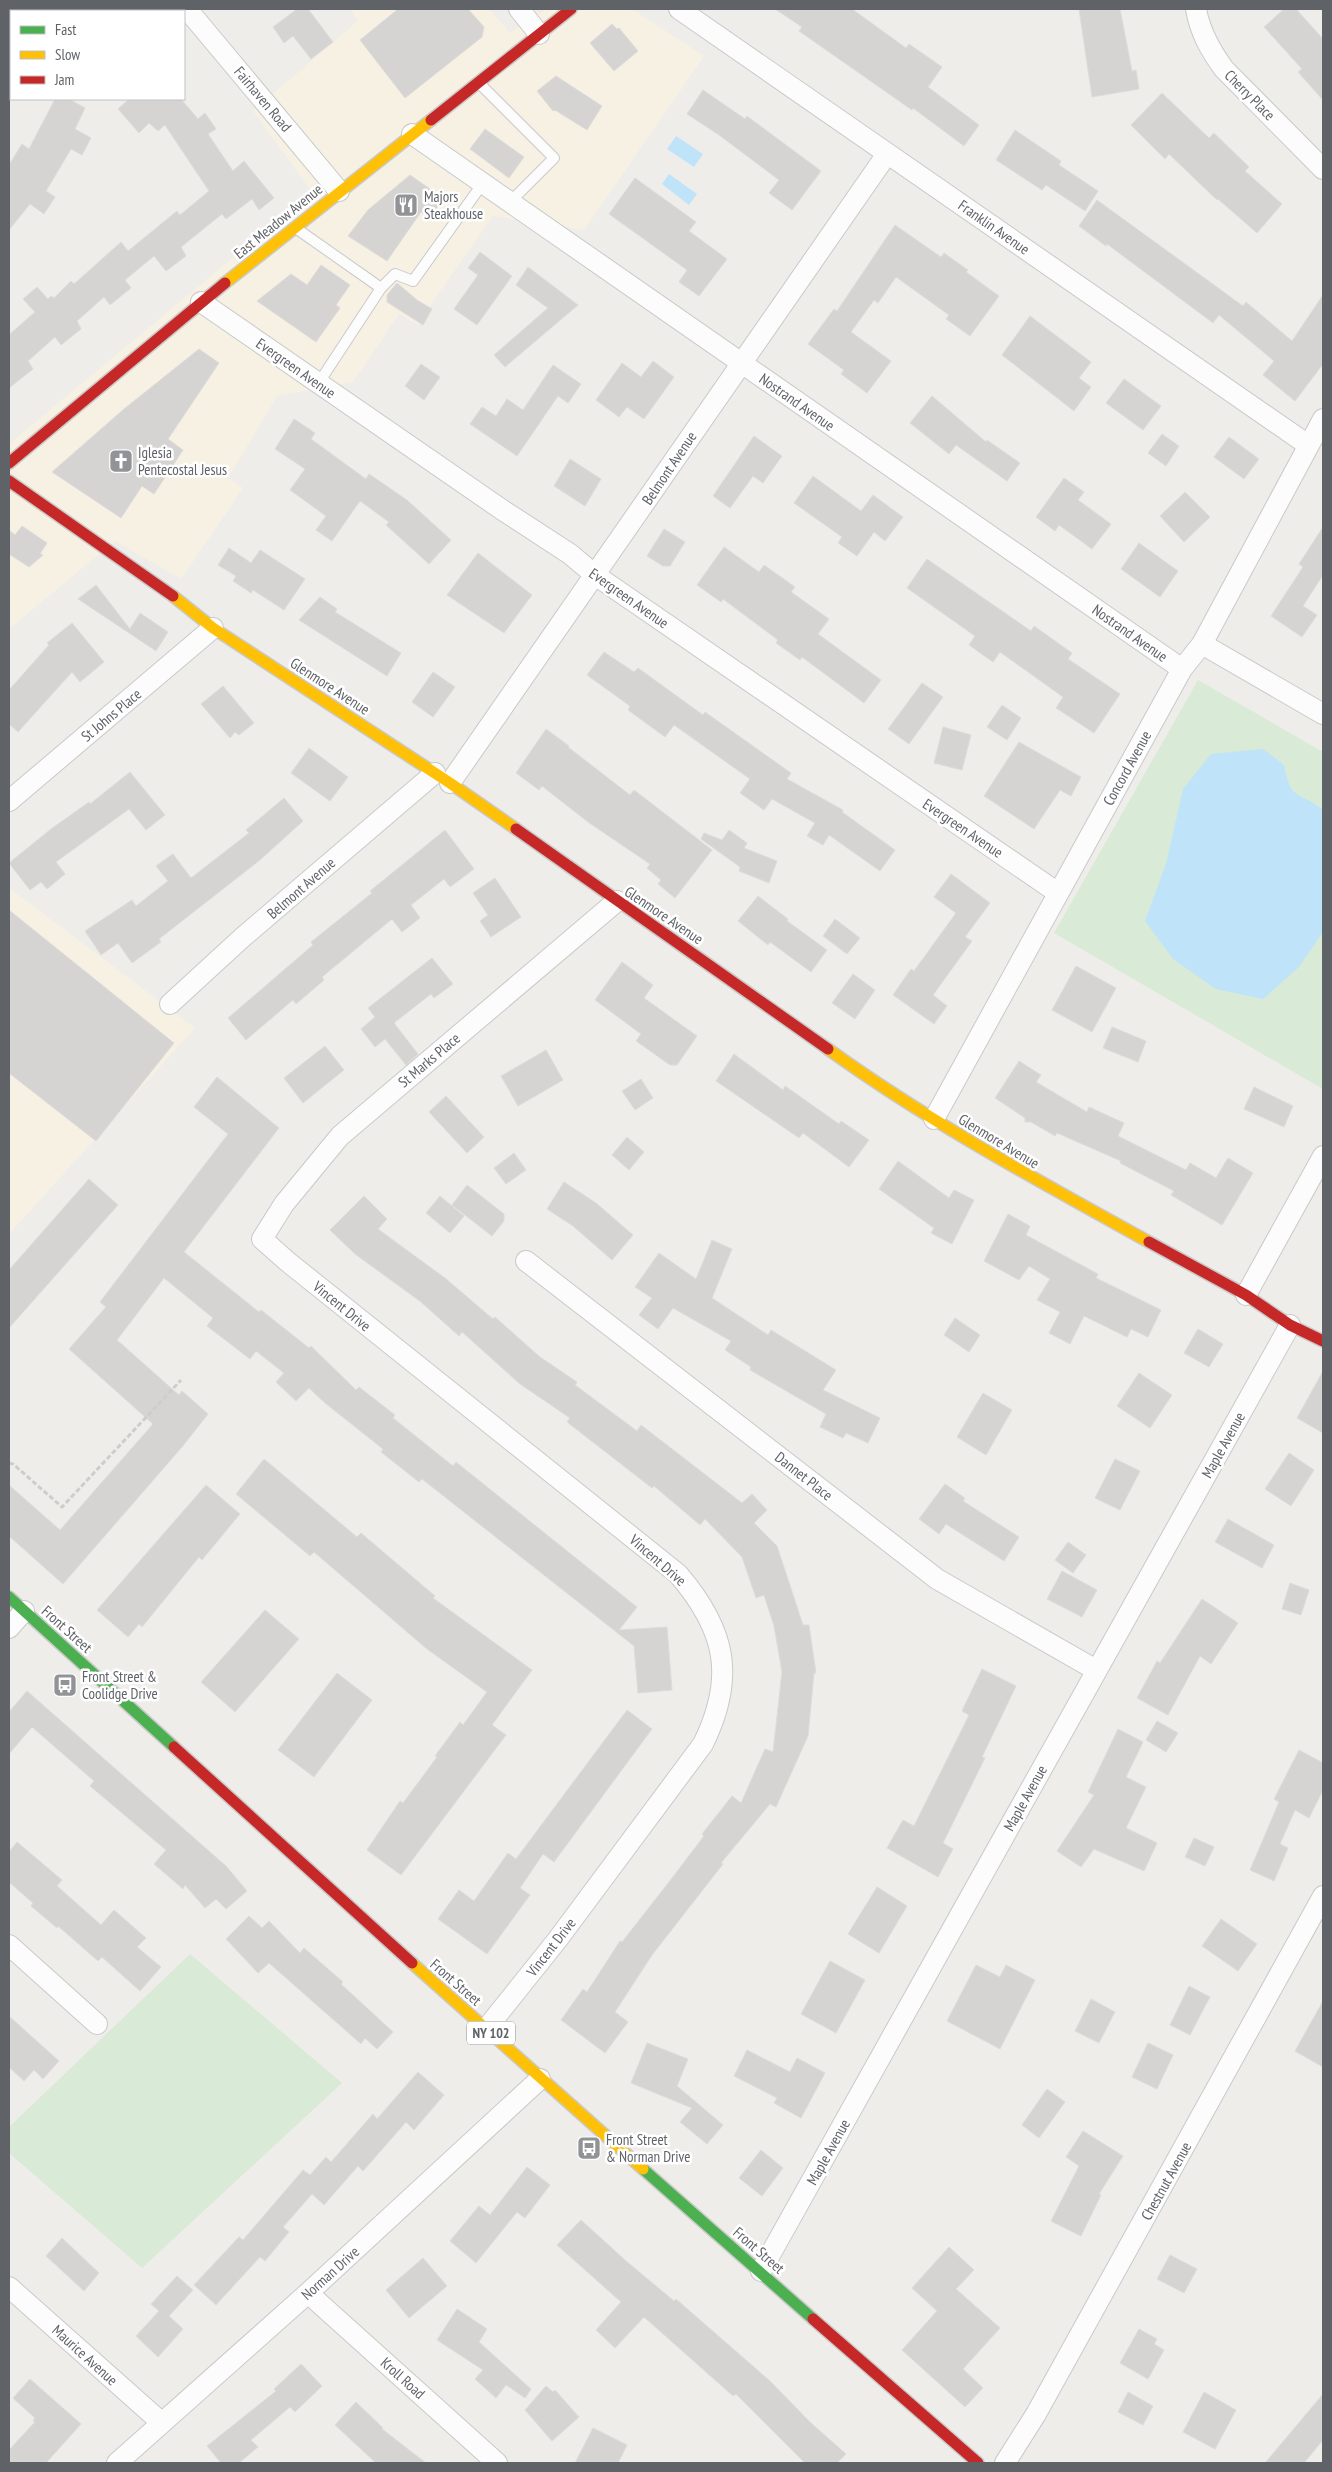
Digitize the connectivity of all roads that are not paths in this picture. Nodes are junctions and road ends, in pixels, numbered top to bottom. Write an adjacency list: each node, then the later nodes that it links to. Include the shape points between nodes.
1 (185, 9): 12 (street, Fairhaven Road)
2 (519, 9): 6 (street)
3 (571, 9): 6 (street, East Meadow Avenue)
4 (679, 9): 9 (street, Franklin Avenue)
5 (1196, 9): 10 (street, Cherry Place, via 1199,27 1224,69)
6 (539, 34): 7 (street, East Meadow Avenue)
7 (478, 82): 8 (street, East Meadow Avenue); 13 (lane, via 554,158)
8 (412, 134): 11 (street, Nostrand Avenue); 12 (street, East Meadow Avenue)
9 (887, 154): 17 (street, Belmont Avenue); 20 (street, Franklin Avenue)
10 (1323, 169)
11 (483, 184): 13 (street, Nostrand Avenue); 15 (lane, via 413,281 395,274)
12 (339, 191): 14 (street, East Meadow Avenue)
13 (510, 202): 17 (street, Nostrand Avenue)
14 (294, 228): 15 (lane); 16 (street, East Meadow Avenue)
15 (381, 288): 18 (lane)
16 (200, 302): 18 (street, Evergreen Avenue); 21 (street, East Meadow Avenue)
17 (741, 363): 23 (street, Belmont Avenue); 26 (street, Nostrand Avenue)
18 (318, 384): 23 (street, Evergreen Avenue, via 570,554)
19 (1323, 419): 20 (street, Concord Avenue)
20 (1308, 445): 25 (street, Concord Avenue)
21 (9, 463)
22 (9, 481): 24 (street, Glenmore Avenue)
23 (595, 575): 28 (street, Belmont Avenue); 30 (street, Evergreen Avenue)
24 (213, 628): 28 (street, Glenmore Avenue); 29 (street, St Johns Place)
25 (1202, 644): 26 (street, Concord Avenue); 27 (street)
26 (1182, 669): 30 (street, Concord Avenue)
27 (1323, 714)
28 (442, 778): 31 (street, Glenmore Avenue); 32 (street, Belmont Avenue, via 243,937)
29 (9, 801)
30 (1058, 893): 33 (street, Concord Avenue)
31 (618, 901): 33 (street, Glenmore Avenue, via 863,1074); 35 (street, St Marks Place, via 340,1136 284,1204)
32 (170, 1004)
33 (934, 1119): 37 (street, Glenmore Avenue, via 989,1154)
34 (1323, 1156): 37 (street)
35 (262, 1239): 47 (street, Vincent Drive, via 678,1574 700,1599 718,1637 722,1691 714,1723 704,1744 558,1939)
36 (526, 1261): 43 (street, Dannet Place, via 937,1579)
37 (1246, 1295): 38 (street, Glenmore Avenue)
38 (1290, 1325): 39 (street, Glenmore Avenue); 43 (street, Maple Avenue)
39 (1323, 1341)
40 (9, 1597): 41 (street, Front Street / NY 102)
41 (24, 1611): 42 (street); 47 (street, Front Street / NY 102)
42 (9, 1628)
43 (1096, 1670): 49 (street, Maple Avenue)
44 (1323, 1896): 56 (street, Chestnut Avenue, via 1036,2414)
45 (9, 1945): 46 (street)
46 (97, 2024)
47 (486, 2029): 48 (street, Front Street / NY 102)
48 (540, 2079): 49 (street, Front Street / NY 102); 51 (street, Norman Drive)
49 (761, 2271): 55 (street, Front Street / NY 102)
50 (9, 2287): 52 (street, Maurice Avenue)
51 (308, 2293): 52 (street, Norman Drive); 54 (street, Kroll Road)
52 (162, 2423): 53 (street, Norman Drive)
53 (117, 2463)
54 (497, 2463)
55 (978, 2463)
56 (1005, 2463)

